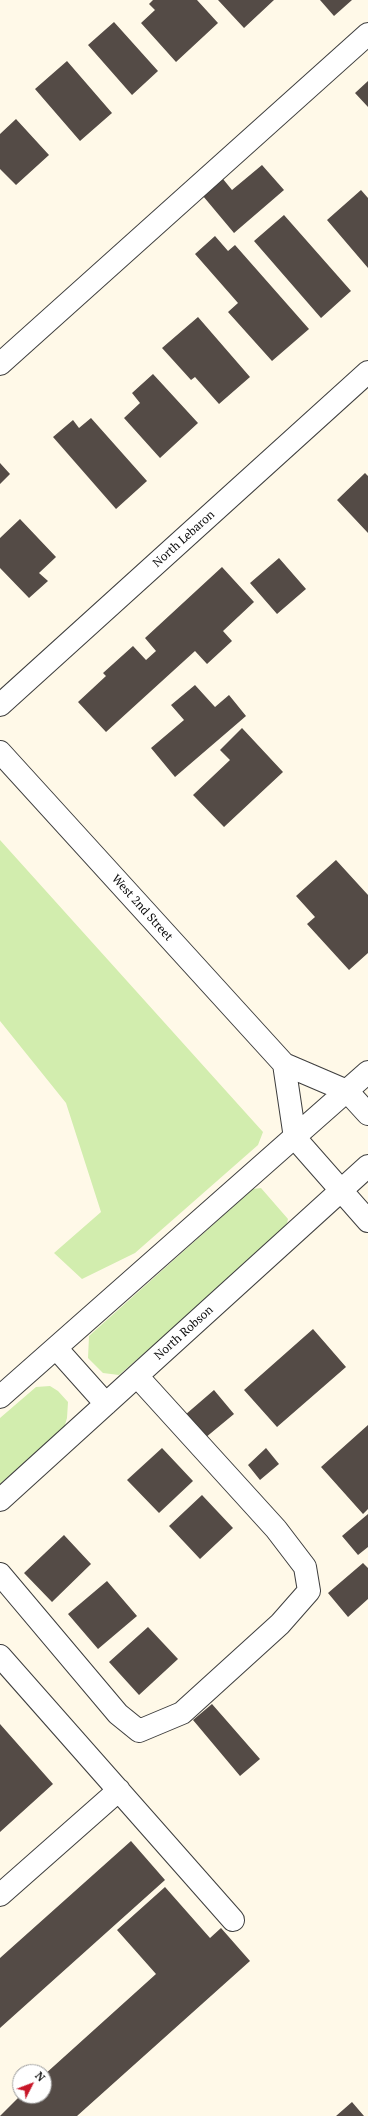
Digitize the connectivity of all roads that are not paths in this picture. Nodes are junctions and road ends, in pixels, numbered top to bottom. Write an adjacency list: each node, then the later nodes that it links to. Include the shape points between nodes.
1 (368, 34): 2 (street)
2 (0, 364)
3 (368, 372): 4 (street, North Lebaron)
4 (0, 705)
5 (0, 752): 6 (street, West 2nd Street)
6 (284, 1064): 8 (street, West 2nd Street); 10 (street)
7 (368, 1072): 8 (street)
8 (347, 1091): 9 (street, West 2nd Street); 10 (street)
9 (368, 1114)
10 (295, 1138): 12 (street); 14 (street)
11 (368, 1166): 12 (street, North Robson)
12 (341, 1190): 13 (street); 15 (street, North Robson)
13 (368, 1221)
14 (56, 1348): 16 (street); 17 (street)
15 (137, 1376): 17 (street, North Robson); 19 (street, via 276,1529 305,1567 310,1591 280,1624 182,1713 139,1731 118,1714)
16 (0, 1397)
17 (106, 1404): 18 (street, North Robson)
18 (0, 1500)
19 (0, 1574)
20 (0, 1656): 21 (street)
21 (119, 1790): 22 (street); 23 (street)
22 (0, 1895)
23 (233, 1920)

